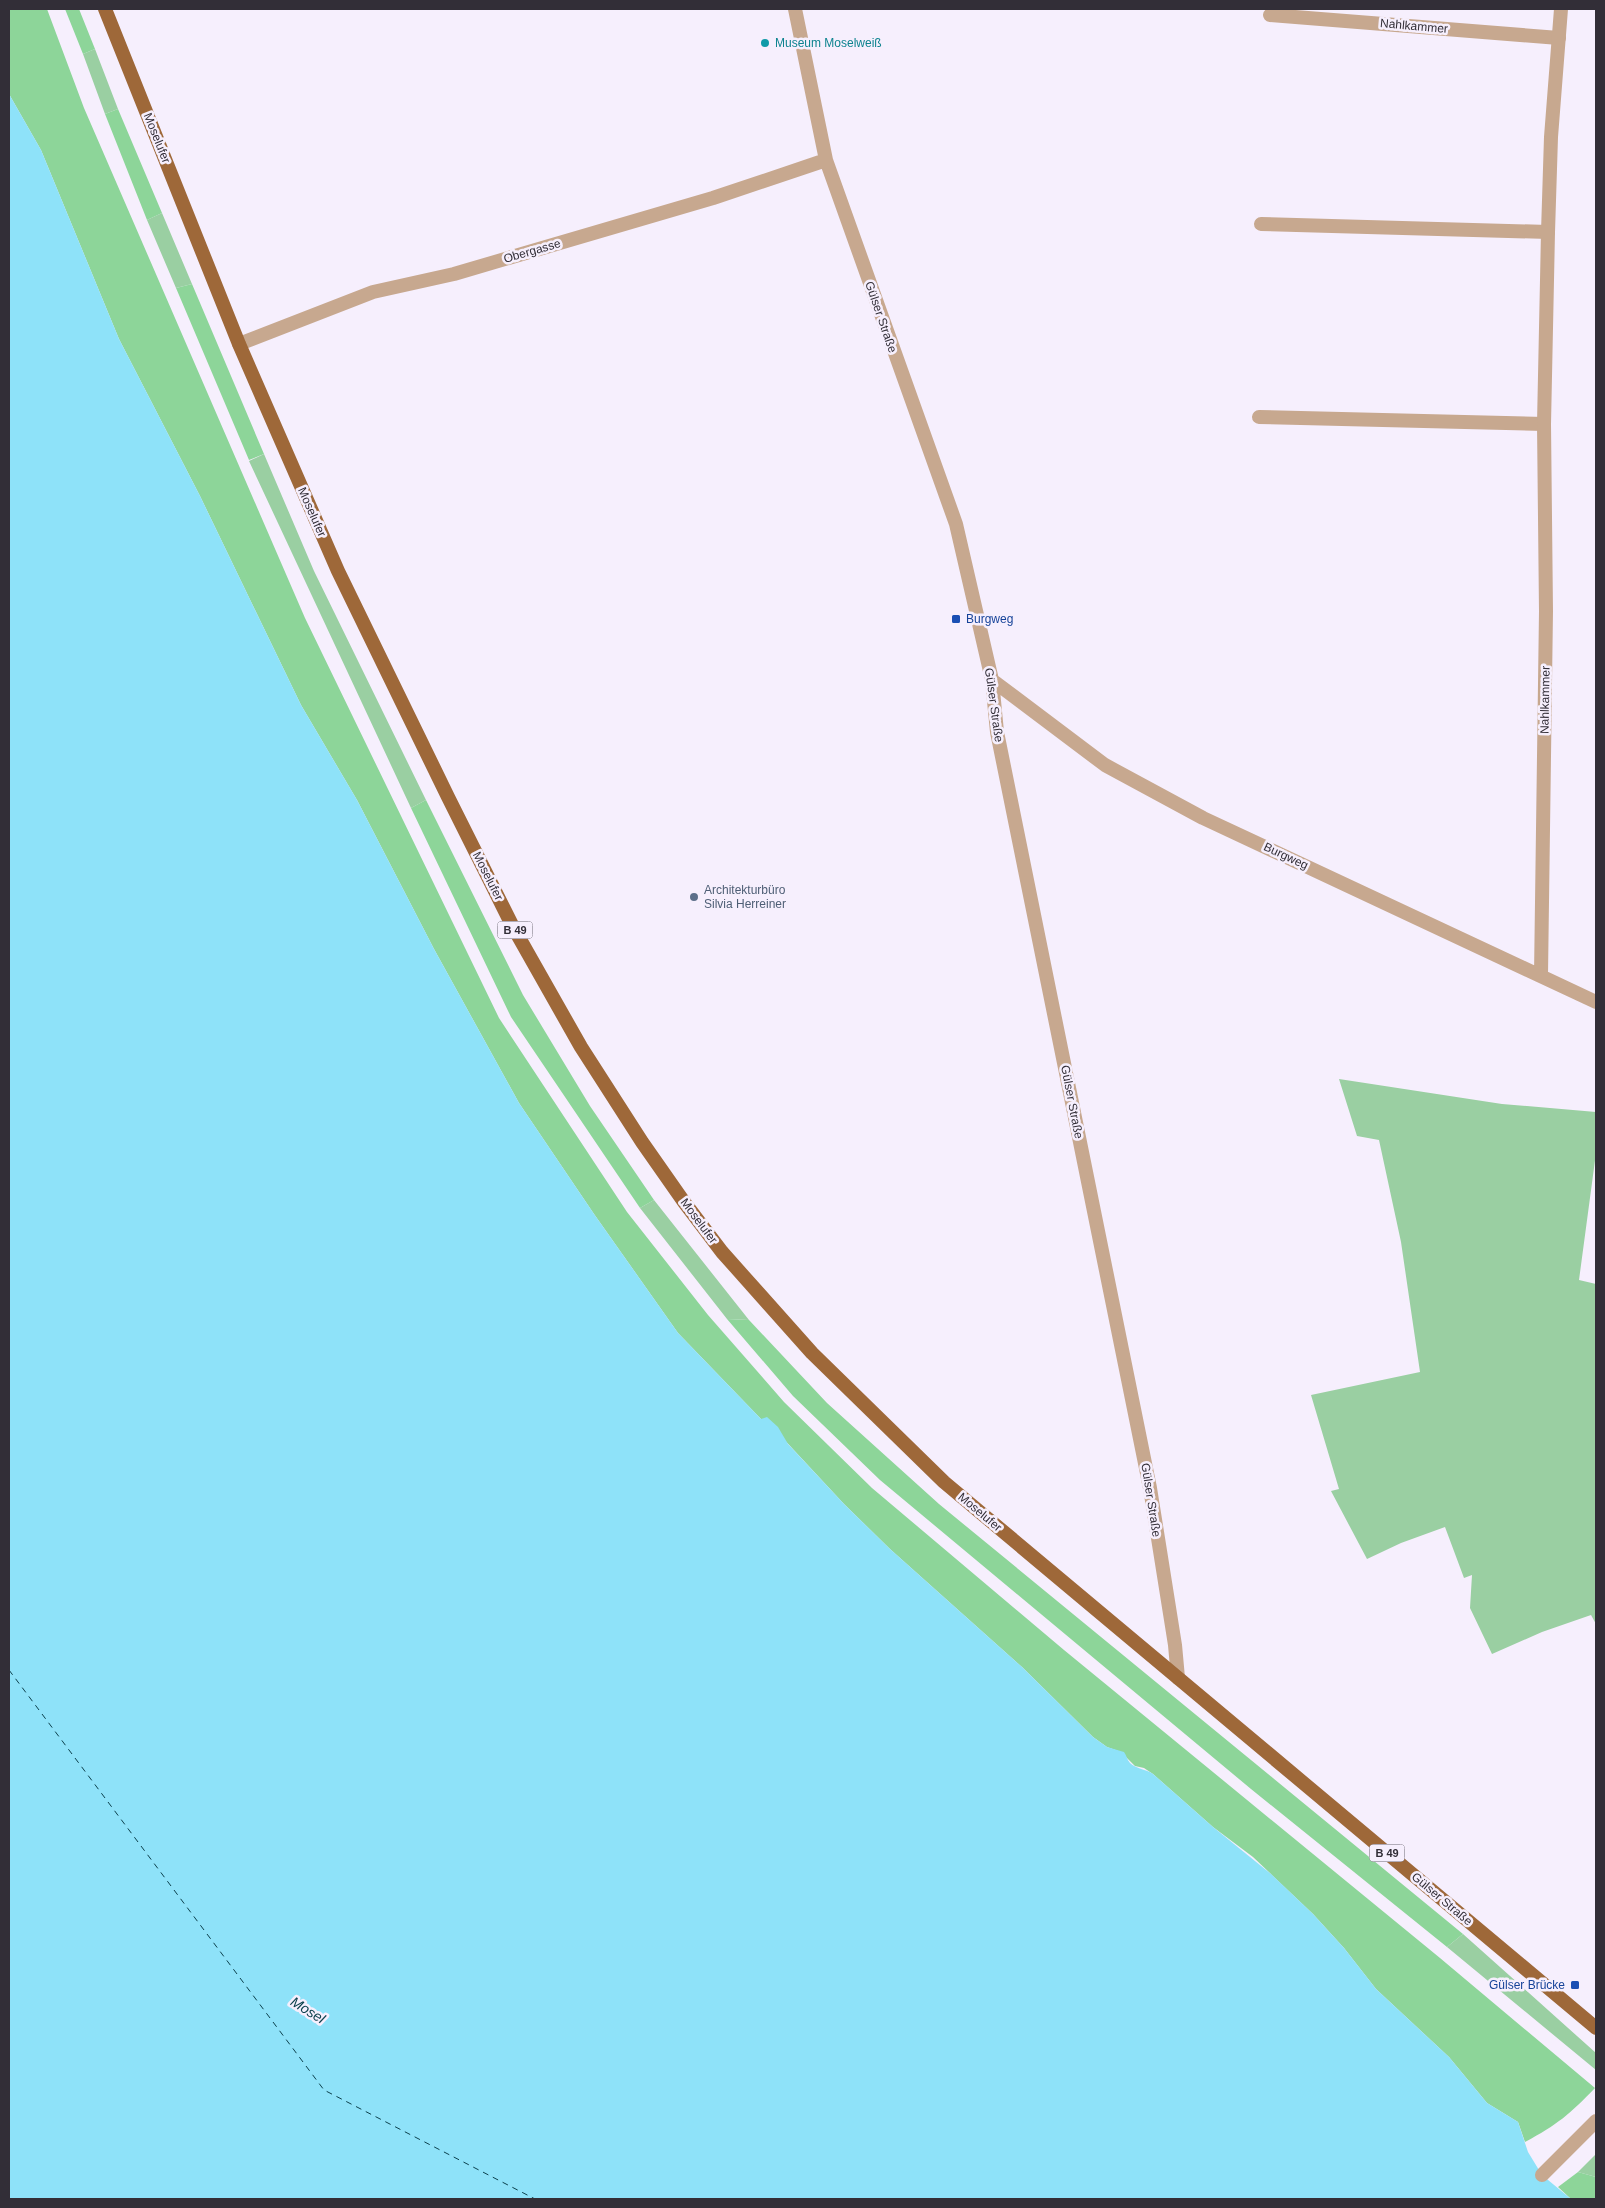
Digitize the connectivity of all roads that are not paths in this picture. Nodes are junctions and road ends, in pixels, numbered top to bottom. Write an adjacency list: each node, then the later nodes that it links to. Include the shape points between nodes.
1 (105, 9): 9 (main road, Moselufer / B 49)
2 (795, 9): 6 (street, Gülser Straße)
3 (1561, 9): 5 (street, Nahlkammer)
4 (1270, 15): 5 (street, Nahlkammer)
5 (1559, 38): 8 (street, Nahlkammer)
6 (826, 160): 9 (street, Obergasse, via 714,198 454,274 373,292); 12 (street, Gülser Straße, via 956,524)
7 (1261, 224): 8 (street)
8 (1548, 232): 11 (street, Nahlkammer)
9 (239, 344): 15 (main road, Moselufer / B 49, via 338,571 513,927 581,1047 663,1172 722,1252 812,1353 899,1440 944,1482)
10 (1259, 417): 11 (street)
11 (1544, 424): 13 (street, Nahlkammer, via 1546,611)
12 (992, 680): 13 (street, Burgweg, via 1105,765 1203,818); 15 (street, Gülser Straße, via 998,741 1150,1488)
13 (1541, 975): 14 (street, Burgweg)
14 (1596, 1002)
15 (1178, 1678): 16 (main road, Gülser Straße / B 49)
16 (1596, 2028)
17 (1596, 2121): 18 (street)
18 (1542, 2176)

